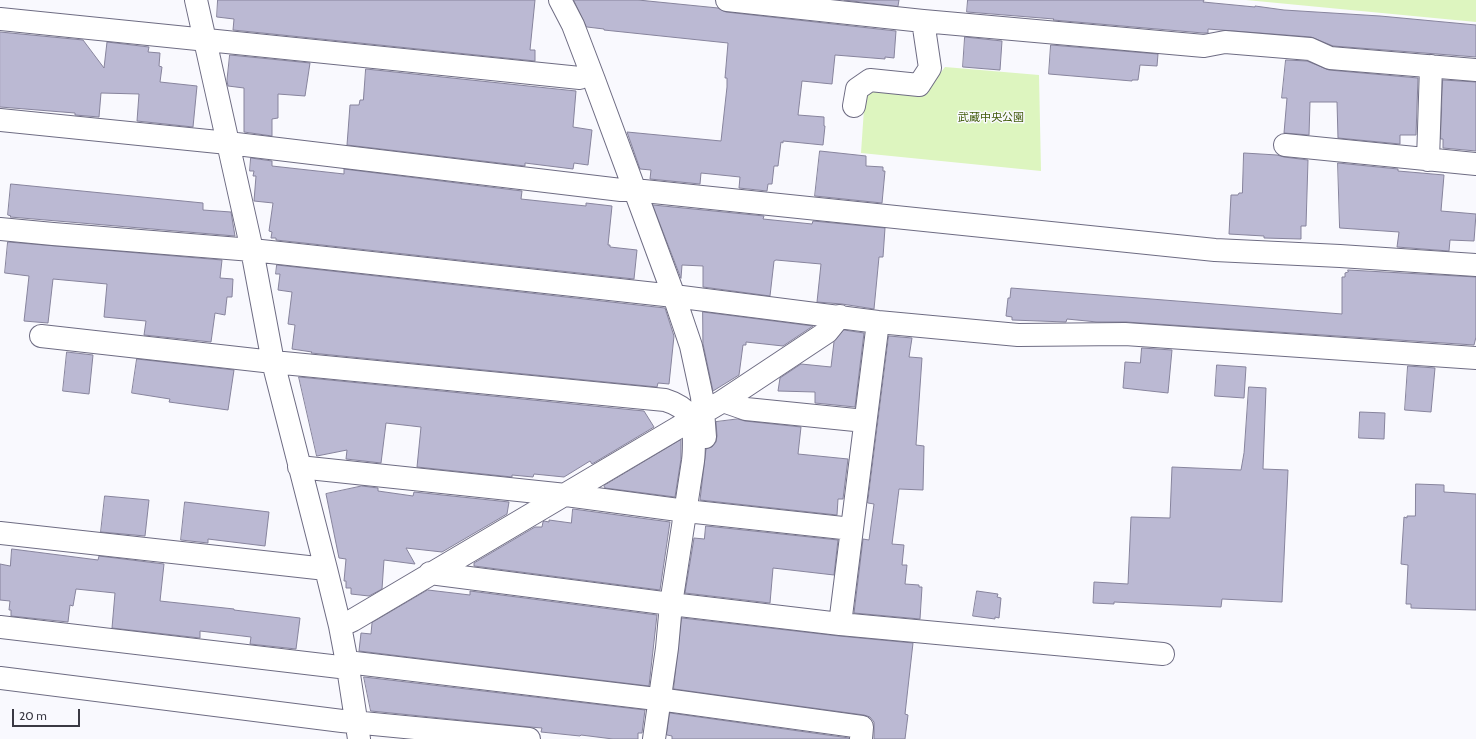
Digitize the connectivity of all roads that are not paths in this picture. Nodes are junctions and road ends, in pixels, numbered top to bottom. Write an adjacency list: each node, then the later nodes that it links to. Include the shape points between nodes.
1 (196, 0): 7 (street)
2 (544, 0): 10 (street, via 562,34)
3 (560, 0): 17 (street, via 592,73)
4 (727, 0): 6 (street)
5 (0, 19): 7 (street)
6 (923, 21): 8 (street, via 1204,46 1225,42 1310,49 1330,58); 11 (street, via 930,68 919,85 870,80 857,89)
7 (205, 40): 10 (street); 13 (street)
8 (1431, 66): 9 (street); 15 (street)
9 (1476, 70)
10 (580, 78): 17 (street)
11 (854, 106)
12 (0, 120): 13 (street)
13 (228, 143): 17 (street); 19 (street)
14 (1285, 145): 15 (street)
15 (1428, 160): 16 (street)
16 (1476, 164)
17 (627, 190): 20 (street, via 1215,250); 21 (street, via 625,198 656,287)
18 (0, 229): 19 (street)
19 (252, 250): 21 (street); 26 (street)
20 (1476, 265)
21 (667, 296): 22 (street); 28 (street)
22 (840, 316): 23 (street); 27 (street, via 826,332)
23 (878, 322): 25 (street, via 1018,335 1125,334); 29 (street)
24 (42, 336): 26 (street)
25 (1476, 358)
26 (272, 362): 28 (street, via 665,400); 30 (street)
27 (722, 401): 28 (street); 29 (street, via 746,409)
28 (693, 413): 31 (street); 32 (street)
29 (865, 421): 33 (street)
30 (299, 467): 31 (street); 35 (street)
31 (566, 495): 32 (street); 36 (street)
32 (693, 511): 33 (street); 37 (street)
33 (852, 528): 38 (street)
34 (0, 533): 35 (street)
35 (326, 569): 39 (street)
36 (430, 573): 37 (street); 39 (street)
37 (678, 605): 38 (street); 44 (street, via 667,648)
38 (840, 624): 41 (street)
39 (340, 626): 42 (street)
40 (0, 627): 42 (street)
41 (1163, 654)
42 (348, 665): 44 (street); 45 (street)
43 (0, 678): 45 (street)
44 (666, 701): 47 (street); 48 (street); 49 (street, via 862,727)
45 (358, 731): 46 (street)
46 (529, 739)
47 (654, 739)
48 (669, 739)
49 (861, 739)

